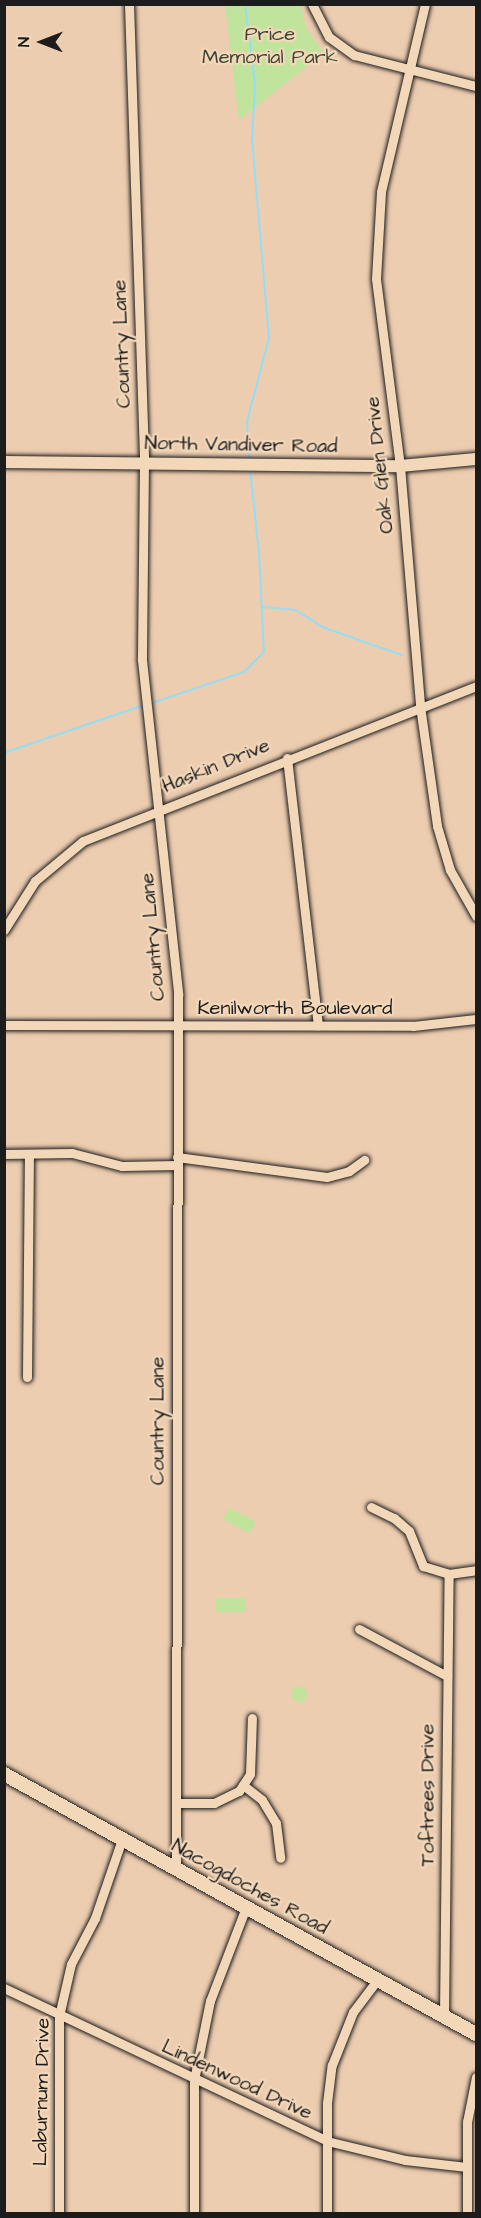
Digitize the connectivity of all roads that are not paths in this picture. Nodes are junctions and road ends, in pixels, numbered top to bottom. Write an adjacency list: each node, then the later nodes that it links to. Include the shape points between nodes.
1 (129, 4): 8 (street, Country Lane)
2 (312, 4): 4 (street, via 319,24 340,47 367,60)
3 (425, 4): 4 (street, Oak Glen Drive)
4 (408, 70): 5 (street); 9 (street, Oak Glen Drive, via 381,192 376,235 380,323)
5 (477, 86)
6 (477, 459): 9 (street, North Vandiver Road)
7 (4, 462): 8 (street, North Vandiver Road)
8 (144, 463): 9 (street, North Vandiver Road); 13 (street, Country Lane, via 144,692)
9 (400, 466): 11 (street, Oak Glen Drive)
10 (477, 686): 11 (street, Haskin Drive)
11 (420, 706): 12 (street, Haskin Drive); 14 (street, Oak Glen Drive, via 442,849 460,891)
12 (287, 758): 13 (street, Haskin Drive); 19 (street)
13 (158, 809): 15 (street, Haskin Drive, via 101,831 66,852 35,881); 18 (street, Country Lane)
14 (477, 916)
15 (4, 930)
16 (477, 1019): 19 (street, Kenilworth Boulevard, via 413,1026)
17 (4, 1025): 18 (street, Kenilworth Boulevard)
18 (178, 1025): 19 (street, Kenilworth Boulevard); 23 (street, Country Lane)
19 (318, 1025)
20 (4, 1154): 21 (street)
21 (29, 1154): 23 (street, via 79,1154 122,1166); 24 (street)
22 (364, 1160): 23 (street, via 340,1175 318,1177)
23 (177, 1161): 33 (street, Country Lane)
24 (27, 1377)
25 (371, 1507): 27 (street, via 409,1531 423,1566)
26 (477, 1570): 27 (street)
27 (449, 1574): 29 (street, Toftrees Drive)
28 (360, 1629): 29 (street)
29 (447, 1676): 41 (street, Toftrees Drive)
30 (252, 1718): 32 (street, via 252,1762)
31 (5, 1775): 34 (main road, Nacogdoches Road)
32 (243, 1785): 33 (street, via 220,1802); 35 (street, via 262,1800 276,1822 281,1838)
33 (176, 1803): 36 (street, Country Lane)
34 (122, 1839): 36 (main road, Nacogdoches Road); 40 (street, Laburnum Drive, via 95,1918 71,1964)
35 (280, 1858)
36 (176, 1868): 37 (main road, Nacogdoches Road)
37 (246, 1907): 38 (main road, Nacogdoches Road); 44 (street, via 210,2001)
38 (378, 1979): 41 (main road, Nacogdoches Road); 45 (street, via 353,2012 337,2047 329,2084)
39 (4, 1988): 40 (street, Lindenwood Drive)
40 (59, 2016): 44 (street, Lindenwood Drive); 47 (street, Laburnum Drive)
41 (444, 2016): 42 (main road, Nacogdoches Road)
42 (477, 2034)
43 (477, 2077): 46 (street, via 469,2107)
44 (194, 2080): 45 (street, Lindenwood Drive); 48 (street)
45 (327, 2141): 46 (street, Lindenwood Drive, via 405,2160); 49 (street)
46 (466, 2167): 50 (street)
47 (59, 2214)
48 (194, 2214)
49 (327, 2214)
50 (467, 2214)

